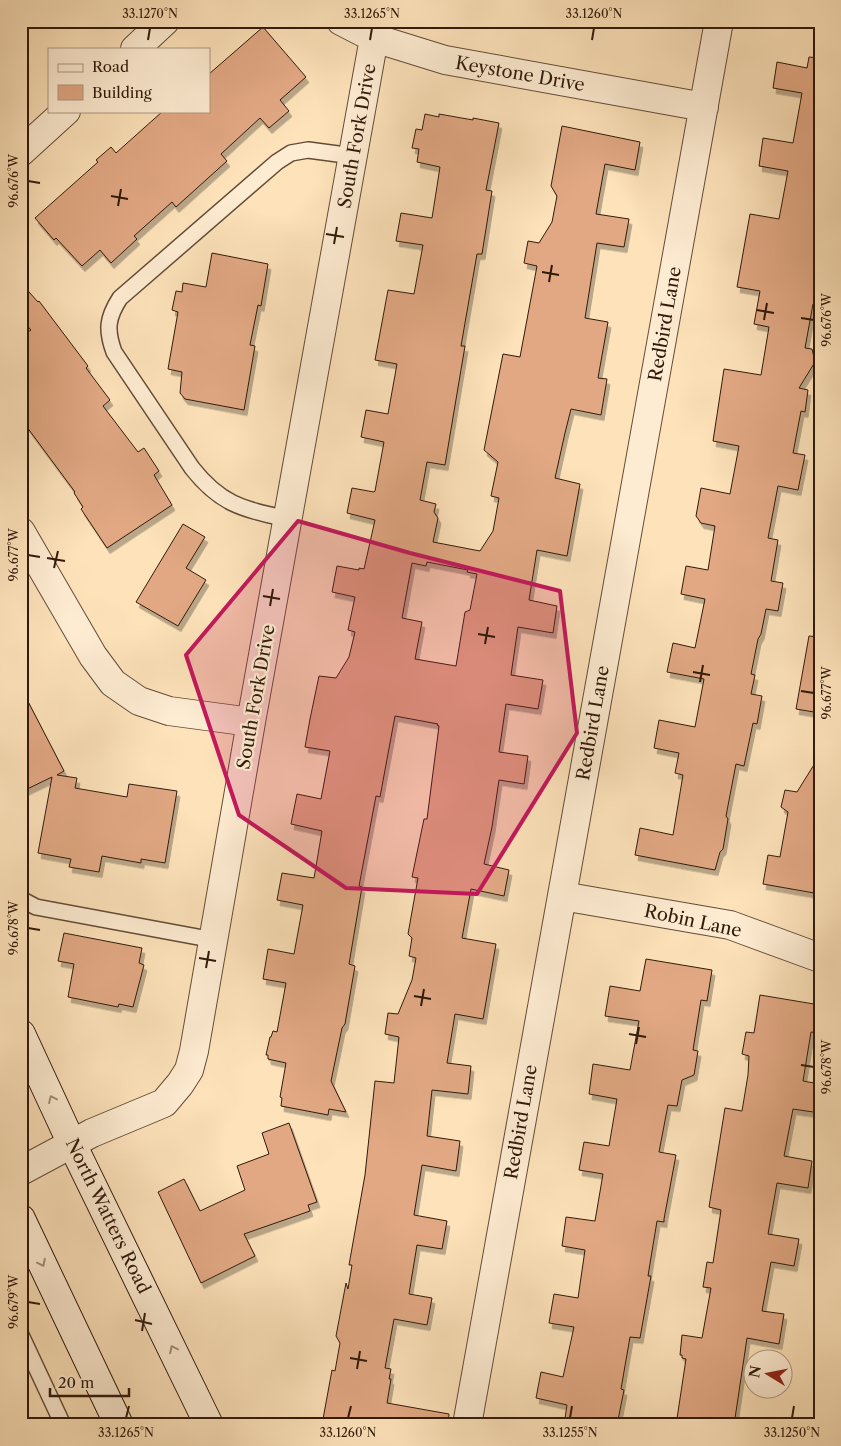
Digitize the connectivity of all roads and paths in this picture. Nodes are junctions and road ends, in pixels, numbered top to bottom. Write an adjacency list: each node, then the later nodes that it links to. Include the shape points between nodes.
1 (165, 21): 5 (street)
2 (341, 21): 4 (street, Keystone Drive)
3 (719, 21): 6 (street, Redbird Lane)
4 (374, 38): 6 (street, Keystone Drive, via 445,60); 9 (street, South Fork Drive)
5 (136, 48)
6 (704, 107): 13 (street, Redbird Lane)
7 (65, 112): 8 (street)
8 (21, 152)
9 (353, 156): 10 (street, South Fork Drive); 10 (lane, via 308,150 292,153 277,162 120,298 108,324 114,352 205,485 227,501)
10 (288, 519): 12 (street, South Fork Drive)
11 (21, 532): 12 (street, via 93,656 113,683 139,700 169,711)
12 (251, 722): 15 (street, South Fork Drive)
13 (562, 896): 16 (street, Robin Lane, via 730,925); 25 (street, Redbird Lane)
14 (21, 899): 15 (lane, via 36,907)
15 (214, 940): 18 (street, South Fork Drive, via 194,1051 189,1070 180,1084 164,1103)
16 (820, 958)
17 (21, 1034): 18 (street, North Watters Road, one-way to 17)
18 (72, 1144): 19 (street, South Fork Drive); 24 (street, North Watters Road, one-way to 18)
19 (21, 1171)
20 (21, 1219): 23 (street, one-way to 23)
21 (21, 1335): 22 (lane)
22 (63, 1425)
23 (120, 1425)
24 (209, 1425)
25 (467, 1425)

